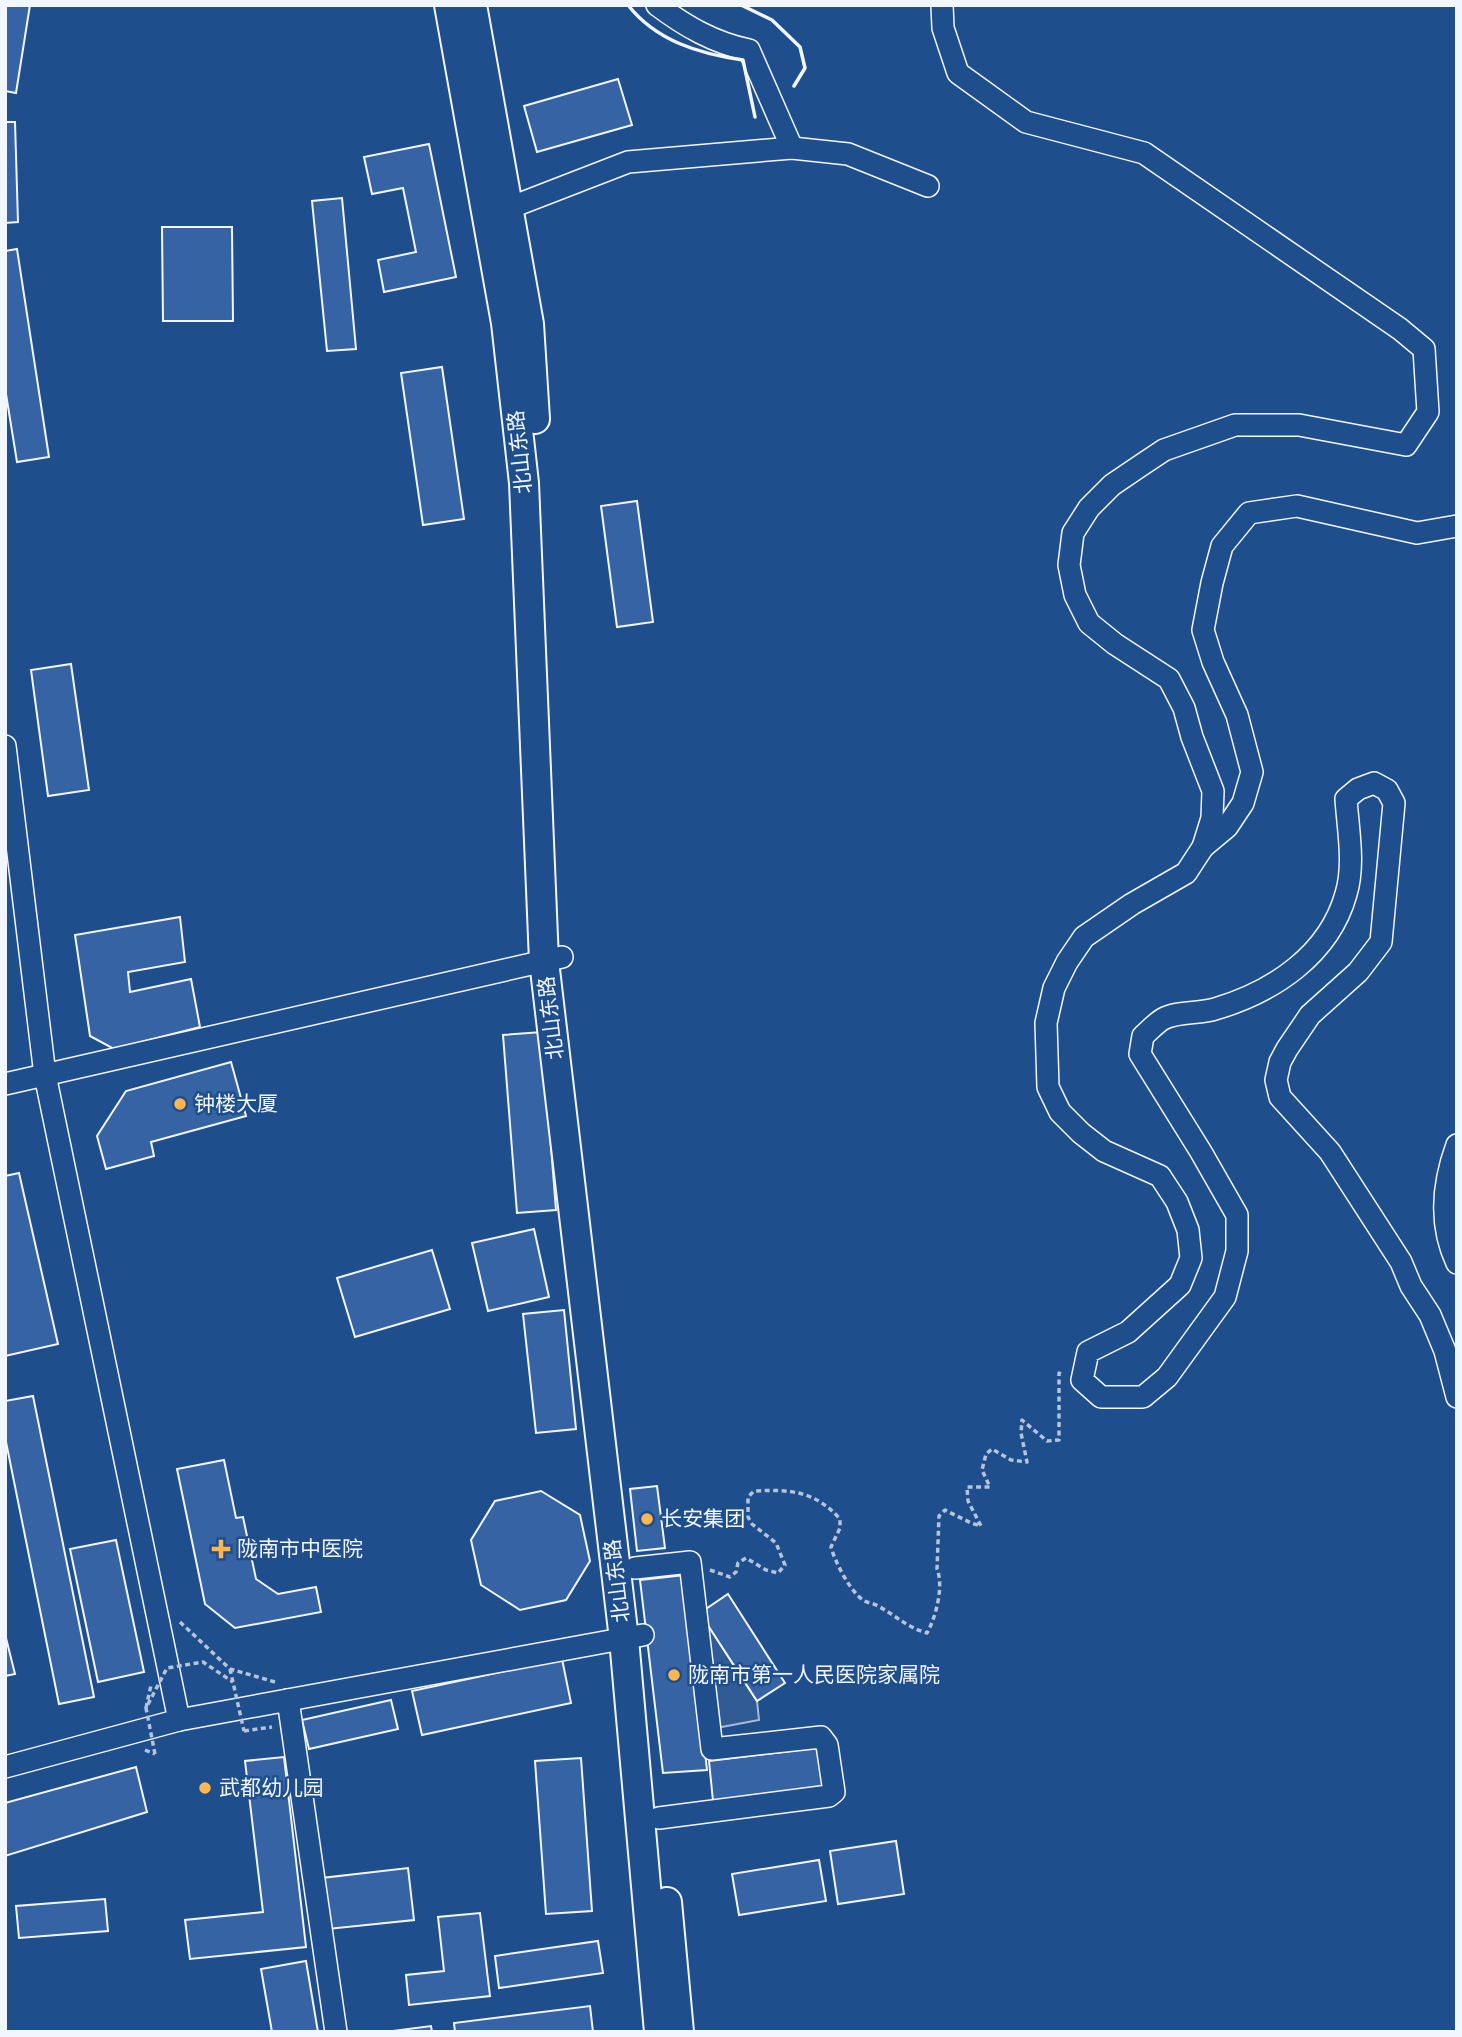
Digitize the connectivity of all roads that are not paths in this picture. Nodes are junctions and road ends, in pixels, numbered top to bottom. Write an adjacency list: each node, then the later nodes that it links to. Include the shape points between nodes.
1 (449, 5): 11 (main road, 北山东路, via 506,323 524,483)
2 (472, 5): 7 (main road, 北山东路)
3 (657, 5): 5 (street, via 686,26 728,46 749,50)
4 (942, 5): 10 (street, via 943,28 958,73 1026,122 1144,153 1424,349 1428,411 1406,445 1299,425 1235,425 1164,450 1112,485 1073,533 1069,565 1075,595 1089,623 1169,679 1184,708 1213,791 1212,818)
5 (792, 148): 6 (street, via 848,154); 7 (street, via 628,162)
6 (928, 186)
7 (509, 208): 11 (main road, 北山东路, via 529,324)
8 (1457, 526): 10 (street, via 1417,533 1297,506 1249,513 1222,546 1203,630 1237,715 1252,772 1243,803 1227,827)
9 (5, 746): 12 (street)
10 (1203, 847): 16 (street, via 1186,873 1084,937 1054,988 1046,1023 1048,1087 1060,1112 1104,1151 1160,1176 1181,1211 1191,1258 1180,1285 1128,1332 1088,1352 1082,1380 1101,1397 1143,1397 1167,1377 1225,1297 1237,1251 1237,1215 1140,1054 1143,1036 1164,1018 1214,1010 1270,987 1294,972 1315,950 1347,894 1346,799 1374,783 1387,790 1394,803 1381,942 1357,972 1310,1015 1280,1062 1276,1080 1280,1097 1330,1153 1401,1262 1446,1351)
11 (553, 959): 12 (street); 17 (main road, 北山东路); 18 (main road, 北山东路)
12 (45, 1075): 13 (street); 20 (street)
13 (5, 1084)
14 (1457, 1145): 15 (street, via 1444,1202 1446,1234)
15 (1457, 1264)
16 (1457, 1397)
17 (635, 1568): 18 (main road, 北山东路); 22 (street, via 690,1562 712,1749 821,1737 827,1745 834,1792)
18 (633, 1637): 19 (street); 22 (main road, 北山东路); 24 (main road, 北山东路)
19 (288, 1700): 20 (street); 23 (street)
20 (179, 1720): 21 (street)
21 (5, 1767)
22 (659, 1818): 25 (main road, 北山东路)
23 (336, 2032)
24 (659, 2032)
25 (679, 2032)

